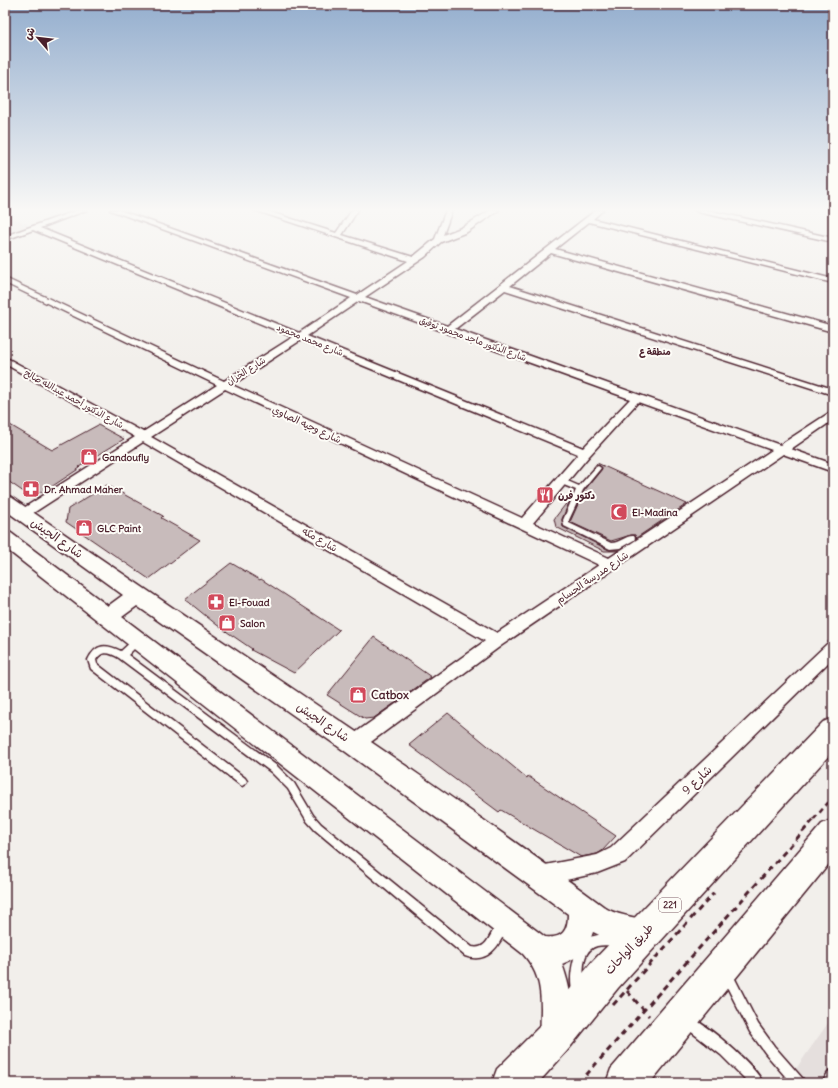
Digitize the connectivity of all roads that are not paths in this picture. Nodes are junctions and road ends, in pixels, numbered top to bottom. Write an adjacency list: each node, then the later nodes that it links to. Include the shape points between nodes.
1 (115, 261): 13 (street, شارع محمد محمود)
2 (257, 261): 10 (street, شارع الدكتور ماجد محمود توفيق)
3 (413, 261): 10 (street, شارع الخزان)
4 (536, 261): 9 (street)
5 (588, 261): 11 (street)
6 (752, 261): 8 (street)
7 (5, 280): 15 (street, شارع وجيه الصاوي)
8 (833, 281)
9 (504, 287): 12 (street); 16 (street)
10 (359, 297): 12 (street, شارع الدكتور ماجد محمود توفيق); 13 (street, شارع الخزان)
11 (833, 329)
12 (448, 330): 17 (street, شارع الدكتور ماجد محمود توفيق)
13 (301, 336): 15 (street, شارع الخزان); 21 (street, شارع محمد محمود)
14 (5, 360): 19 (street, شارع الدكتور أحمد عبدالله صالح)
15 (224, 385): 19 (street, شارع الخزان); 27 (street, شارع وجيه الصاوي)
16 (833, 392)
17 (637, 397): 20 (street, شارع الدكتور ماجد محمود توفيق); 21 (street)
18 (833, 415): 20 (street, شارع مدرسة الحسام)
19 (143, 437): 26 (street, شارع الخزان); 34 (street, شارع مكه)
20 (782, 449): 23 (street, شارع الدكتور ماجد محمود توفيق); 31 (street, شارع مدرسة الحسام)
21 (585, 453): 24 (street)
22 (598, 468): 25 (lane)
23 (833, 468)
24 (561, 481): 25 (lane); 27 (street)
25 (580, 489): 30 (lane, via 566,524)
26 (14, 507): 32 (street, شارع الجيش)
27 (525, 524): 31 (street, شارع وجيه الصاوي)
28 (5, 538): 33 (street)
29 (632, 538): 30 (lane)
30 (613, 546): 31 (lane)
31 (616, 562): 34 (street, شارع مدرسة الحسام)
32 (137, 595): 33 (street); 38 (street, شارع الجيش)
33 (108, 617): 35 (street)
34 (497, 640): 38 (street, شارع مدرسة الحسام)
35 (130, 647): 39 (lane, via 100,650 93,656 92,663); 43 (street); 43 (lane, via 274,769 290,786 302,808 318,827 469,952 479,954 489,949)
36 (833, 648): 41 (street, شارع 9, via 618,855 597,864)
37 (833, 731): 44 (highway, طريق الواحات / 221)
38 (354, 744): 41 (street, شارع الجيش)
39 (242, 781)
40 (833, 835): 46 (highway)
41 (540, 876): 42 (street, شارع الجيش)
42 (581, 908): 44 (street, شارع الجيش, via 611,926); 45 (street, via 581,927 573,942 558,952)
43 (505, 922): 45 (street)
44 (640, 937): 47 (highway, طريق الواحات / 221, via 616,983); 47 (lane, via 601,938 586,946 580,954 578,964)
45 (539, 950): 49 (street, via 550,969 556,989)
46 (723, 966): 48 (highway); 54 (lane, via 754,1028)
47 (577, 1010): 49 (highway, طريق الواحات / 221)
48 (672, 1027): 52 (highway); 53 (lane, via 712,1038)
49 (554, 1038): 51 (highway, طريق الواحات / 221)
50 (833, 1074): 55 (lane)
51 (511, 1083)
52 (625, 1083)
53 (758, 1083)
54 (799, 1083)
55 (828, 1083)

